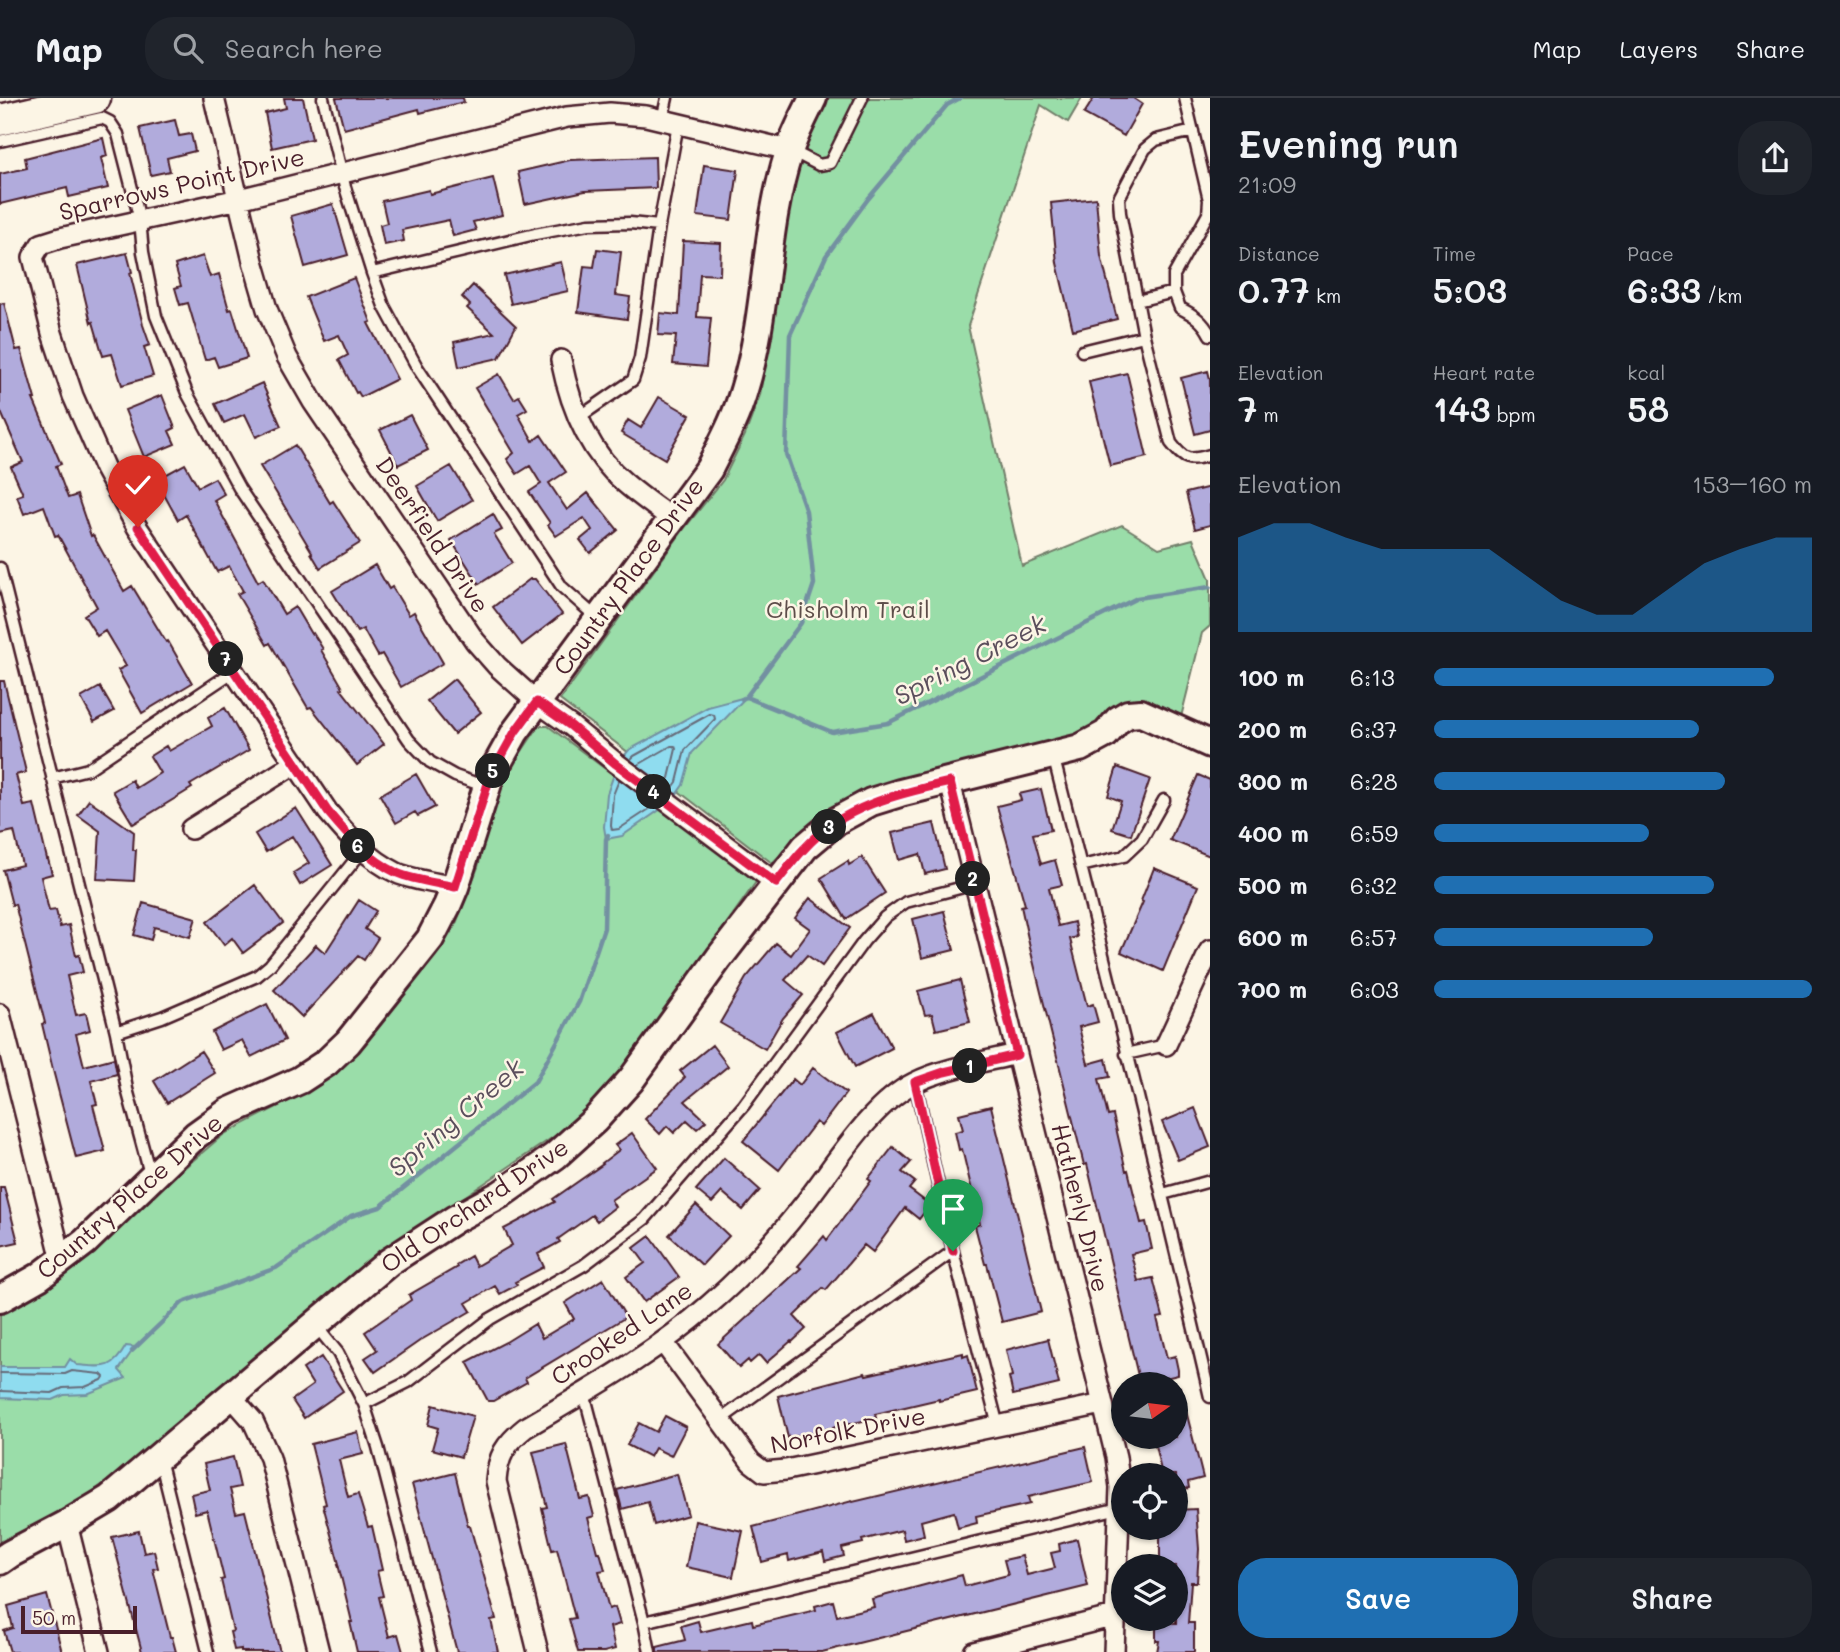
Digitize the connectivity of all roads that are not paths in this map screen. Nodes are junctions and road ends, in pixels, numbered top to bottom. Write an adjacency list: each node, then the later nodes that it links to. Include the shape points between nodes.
1 (96, 98): 8 (main road)
2 (214, 98): 14 (street, Deerfield Drive)
3 (323, 98): 13 (lane)
4 (667, 98): 9 (lane)
5 (813, 98): 12 (street, Country Place Drive)
6 (862, 98): 12 (lane, via 830,163 819,165)
7 (1185, 98): 10 (lane)
8 (0, 120)
9 (670, 122): 12 (street, Sparrows Point Drive); 13 (street, Sparrows Point Drive, via 610,113 566,117); 16 (lane)
10 (1193, 131): 18 (lane, via 1208,214 1174,275); 19 (lane, via 1156,140 1145,149 1119,198)
11 (0, 141): 15 (lane, via 102,118 110,122 118,134)
12 (789, 150): 26 (street, Country Place Drive, via 745,389 709,469)
13 (341, 173): 14 (street, Sparrows Point Drive); 17 (lane)
14 (239, 199): 15 (street, Sparrows Point Drive); 30 (street, Deerfield Drive, via 267,309 287,358 313,402 475,641)
15 (140, 220): 29 (street, Sparrows Point Drive, via 41,244 33,257 73,396 105,469); 36 (lane, via 156,316 187,393 239,488 409,740 430,762)
16 (659, 226): 17 (lane, via 589,224); 24 (lane, via 633,380)
17 (372, 273): 28 (lane, via 384,306 425,379 562,587)
18 (1174, 292): 19 (lane); 20 (lane, via 1180,308 1197,317)
19 (1137, 300): 21 (lane)
20 (1210, 335)
21 (1144, 336): 22 (lane); 25 (lane, via 1171,443 1191,460)
22 (1082, 351)
23 (561, 360): 24 (street)
24 (578, 418): 26 (street, via 602,458 623,481)
25 (1210, 455)
26 (672, 519): 28 (street, Country Place Drive)
27 (0, 568): 34 (lane)
28 (599, 620): 30 (street, Country Place Drive)
29 (234, 671): 33 (street, Sparrows Point Drive); 34 (lane, via 88,769)
30 (537, 702): 36 (street, Country Place Drive); 41 (street, Deerfield Drive)
31 (1210, 744): 32 (street, Old Orchard Drive, via 1141,713 1128,714 1106,734 1080,748)
32 (1053, 755): 35 (street, Old Orchard Drive); 40 (lane)
33 (296, 763): 38 (street); 39 (street, Sparrows Point Drive, via 328,812)
34 (52, 778): 46 (lane)
35 (950, 782): 41 (street, Old Orchard Drive, via 871,802 836,821 805,847); 42 (street, Hatherly Drive)
36 (486, 787): 43 (street, Country Place Drive)
37 (1164, 800): 40 (lane, via 1142,839 1124,856)
38 (191, 829)
39 (363, 850): 43 (street, Sparrows Point Drive, via 398,874); 46 (lane, via 257,976)
40 (1081, 866): 48 (lane)
41 (776, 883): 57 (street, Old Orchard Drive, via 631,1080 594,1120 555,1156 389,1262)
42 (975, 884): 49 (street, Hatherly Drive); 62 (lane, via 906,902 885,917 744,1105 645,1219 584,1265 489,1319 408,1382)
43 (455, 887): 51 (street, Country Place Drive, via 430,939 348,1042 300,1080 228,1112)
44 (1210, 950): 47 (street)
45 (0, 1014): 55 (street)
46 (116, 1032): 51 (lane)
47 (1167, 1045): 48 (lane)
48 (1126, 1054): 53 (lane)
49 (1017, 1055): 50 (street, Crooked Lane); 63 (street, Hatherly Drive)
50 (915, 1082): 54 (lane); 58 (street, Crooked Lane, via 873,1114 759,1258)
51 (151, 1177): 55 (street, Country Place Drive)
52 (1210, 1181): 53 (lane)
53 (1163, 1194): 61 (lane)
54 (953, 1251): 64 (lane); 65 (lane)
55 (62, 1260): 56 (street, Country Place Drive)
56 (0, 1299)
57 (315, 1325): 60 (street, Old Orchard Drive); 62 (lane, via 338,1353)
58 (663, 1342): 59 (street, Crooked Lane); 64 (street, Norfolk Drive)
59 (584, 1393): 72 (lane); 78 (street, Crooked Lane, via 510,1440 497,1470)
60 (231, 1396): 66 (street, Old Orchard Drive); 76 (street, via 253,1421 270,1458)
61 (1210, 1397)
62 (364, 1404): 77 (lane)
63 (1103, 1404): 65 (street, Norfolk Drive); 67 (street, Hatherly Drive)
64 (720, 1420): 65 (street, Norfolk Drive, via 764,1472)
65 (998, 1426)
66 (159, 1458): 69 (street, Old Orchard Drive, via 109,1499); 75 (lane)
67 (1117, 1463)
68 (1111, 1510): 72 (lane)
69 (67, 1524): 70 (street, Old Orchard Drive); 74 (street)
70 (0, 1561)
71 (1111, 1617): 80 (street)
72 (644, 1622): 79 (lane)
73 (1115, 1631): 81 (street, Hatherly Drive)
74 (99, 1652)
75 (208, 1652)
76 (319, 1652)
77 (430, 1652)
78 (538, 1652)
79 (650, 1652)
80 (974, 1652)
81 (1114, 1652)

